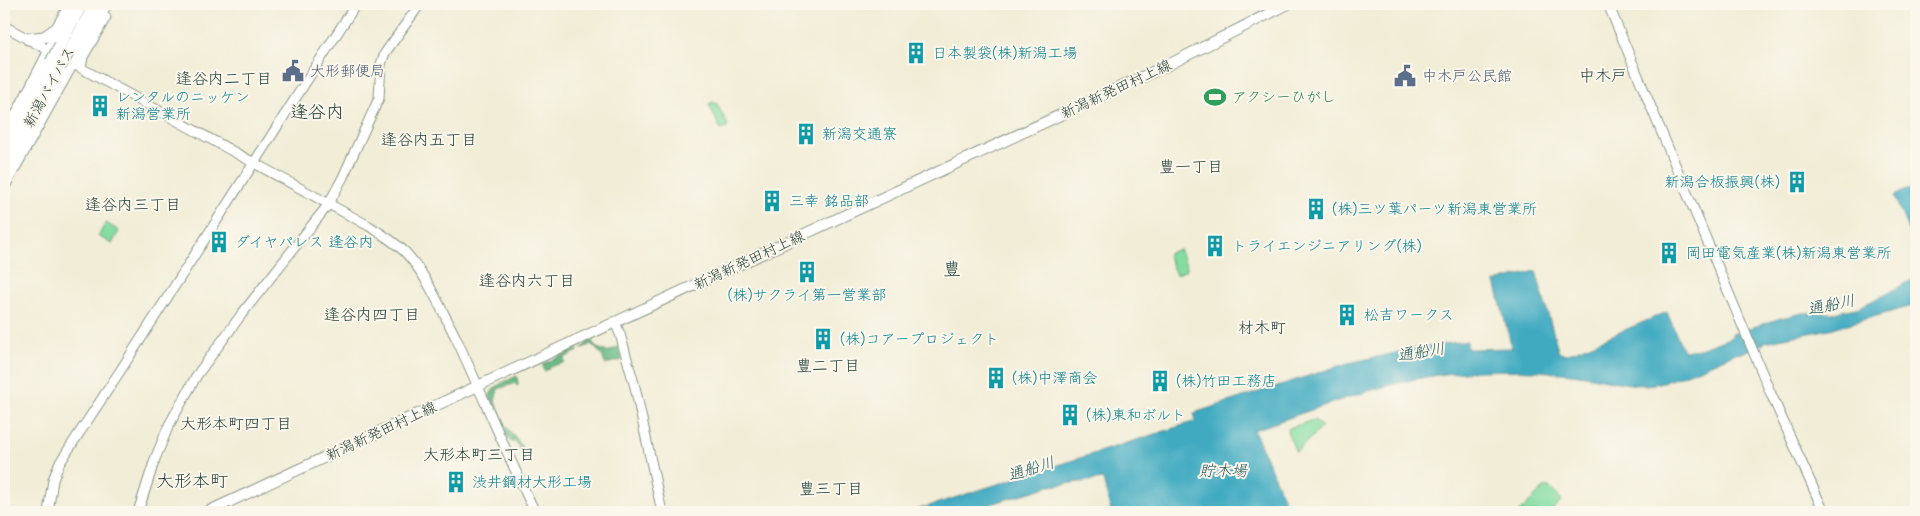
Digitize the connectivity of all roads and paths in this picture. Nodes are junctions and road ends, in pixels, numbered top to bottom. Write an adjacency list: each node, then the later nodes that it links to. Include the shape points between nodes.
1 (70, 4): 11 (highway)
2 (82, 4): 13 (highway, 新潟バイパス)
3 (95, 4): 13 (highway, 新潟バイパス)
4 (106, 4): 15 (highway)
5 (356, 4): 18 (street)
6 (420, 4): 21 (street, via 385,53 381,64 379,98)
7 (1288, 4): 22 (main road, 新潟新発田村上線, via 1170,64)
8 (1608, 4): 29 (street)
9 (106, 17): 15 (street)
10 (4, 26): 12 (street)
11 (57, 28): 12 (highway, via 44,37); 14 (highway, via 52,46)
12 (28, 39): 14 (street)
13 (65, 47): 14 (highway, 新潟バイパス, bridge)
14 (53, 60): 15 (street); 16 (street); 17 (highway, 新潟バイパス); 19 (highway, 新潟バイパス)
15 (77, 66): 18 (street); 20 (street)
16 (4, 137)
17 (4, 148)
18 (254, 163): 21 (street); 24 (street, via 58,464)
19 (4, 170)
20 (4, 188)
21 (328, 204): 23 (street, via 388,237 412,260 432,291); 25 (street, via 197,375 169,425)
22 (615, 322): 23 (main road, 新潟新発田村上線); 28 (street, via 635,387)
23 (478, 385): 26 (main road, 新潟新発田村上線); 27 (street)
24 (48, 512)
25 (138, 512)
26 (207, 512)
27 (535, 512)
28 (662, 512)
29 (1824, 512)

